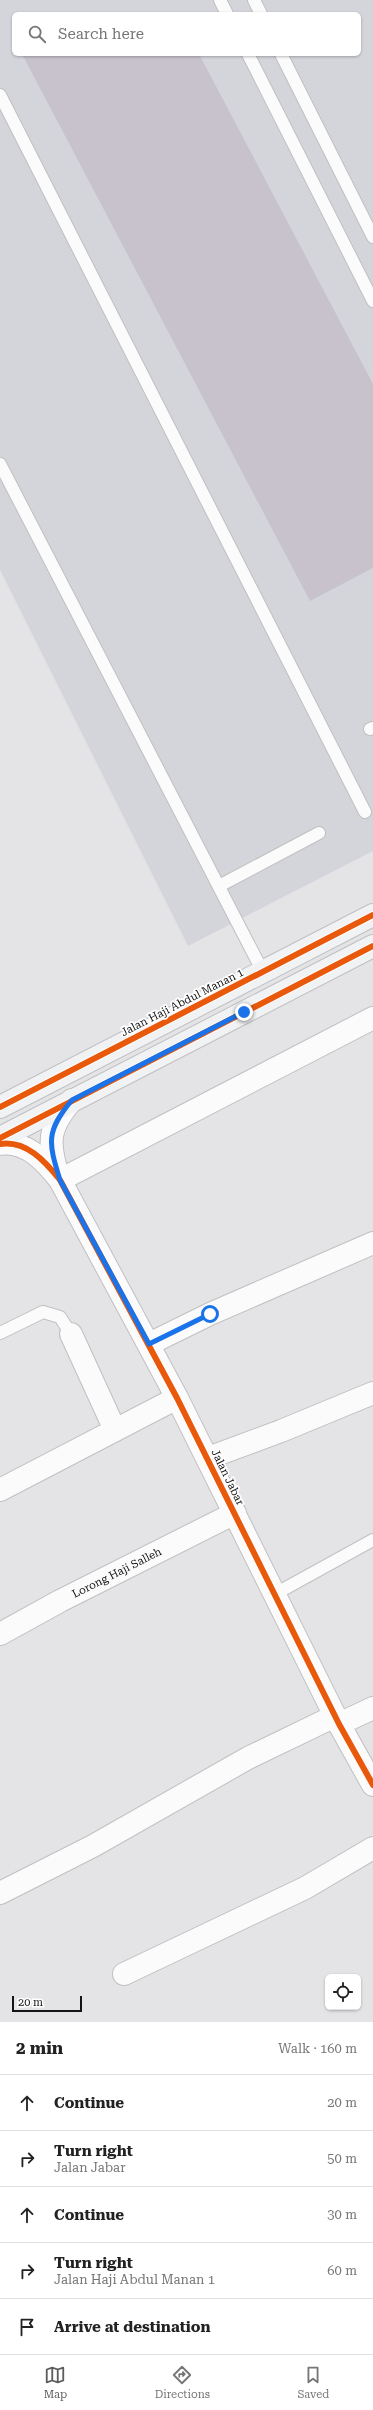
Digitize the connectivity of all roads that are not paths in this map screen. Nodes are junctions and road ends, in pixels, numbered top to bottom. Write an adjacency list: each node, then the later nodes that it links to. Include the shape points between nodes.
1 (220, 0): 3 (lane)
2 (254, 0): 4 (lane)
3 (226, 12)
4 (260, 12)
5 (249, 56): 9 (lane)
6 (282, 56): 8 (lane)
7 (0, 95): 11 (lane)
8 (373, 237)
9 (373, 301)
10 (0, 464): 13 (lane)
11 (365, 812)
12 (318, 833): 13 (lane)
13 (219, 886): 16 (lane)
14 (373, 915): 16 (street, Jalan Haji Abdul Manan 1)
15 (373, 946): 18 (street)
16 (263, 972): 19 (street, Jalan Haji Abdul Manan 1)
17 (373, 1018): 22 (street)
18 (72, 1100): 20 (street); 22 (street, via 59,1115 50,1136 52,1157)
19 (0, 1107)
20 (0, 1138)
21 (0, 1144): 22 (street, via 27,1148 45,1161)
22 (60, 1180): 26 (street, Jalan Jabar)
23 (373, 1243): 26 (street, via 210,1314)
24 (0, 1333): 25 (lane, via 42,1312 60,1317)
25 (71, 1334): 29 (street)
26 (149, 1344): 28 (street, Jalan Jabar)
27 (373, 1392): 30 (street, via 281,1431)
28 (177, 1398): 29 (street); 30 (street, Jalan Jabar)
29 (115, 1430): 31 (street)
30 (208, 1458): 32 (street, Jalan Jabar)
31 (0, 1490)
32 (235, 1513): 34 (street, Jalan Jabar); 35 (street, Lorong Haji Salleh)
33 (373, 1540): 34 (lane)
34 (276, 1594): 37 (street, Jalan Jabar)
35 (0, 1634)
36 (373, 1708): 37 (street)
37 (337, 1720): 38 (street, Jalan Jabar); 40 (street, via 248,1758 93,1846)
38 (370, 1772)
39 (373, 1848): 41 (street, via 305,1888)
40 (0, 1893)
41 (124, 1974)

